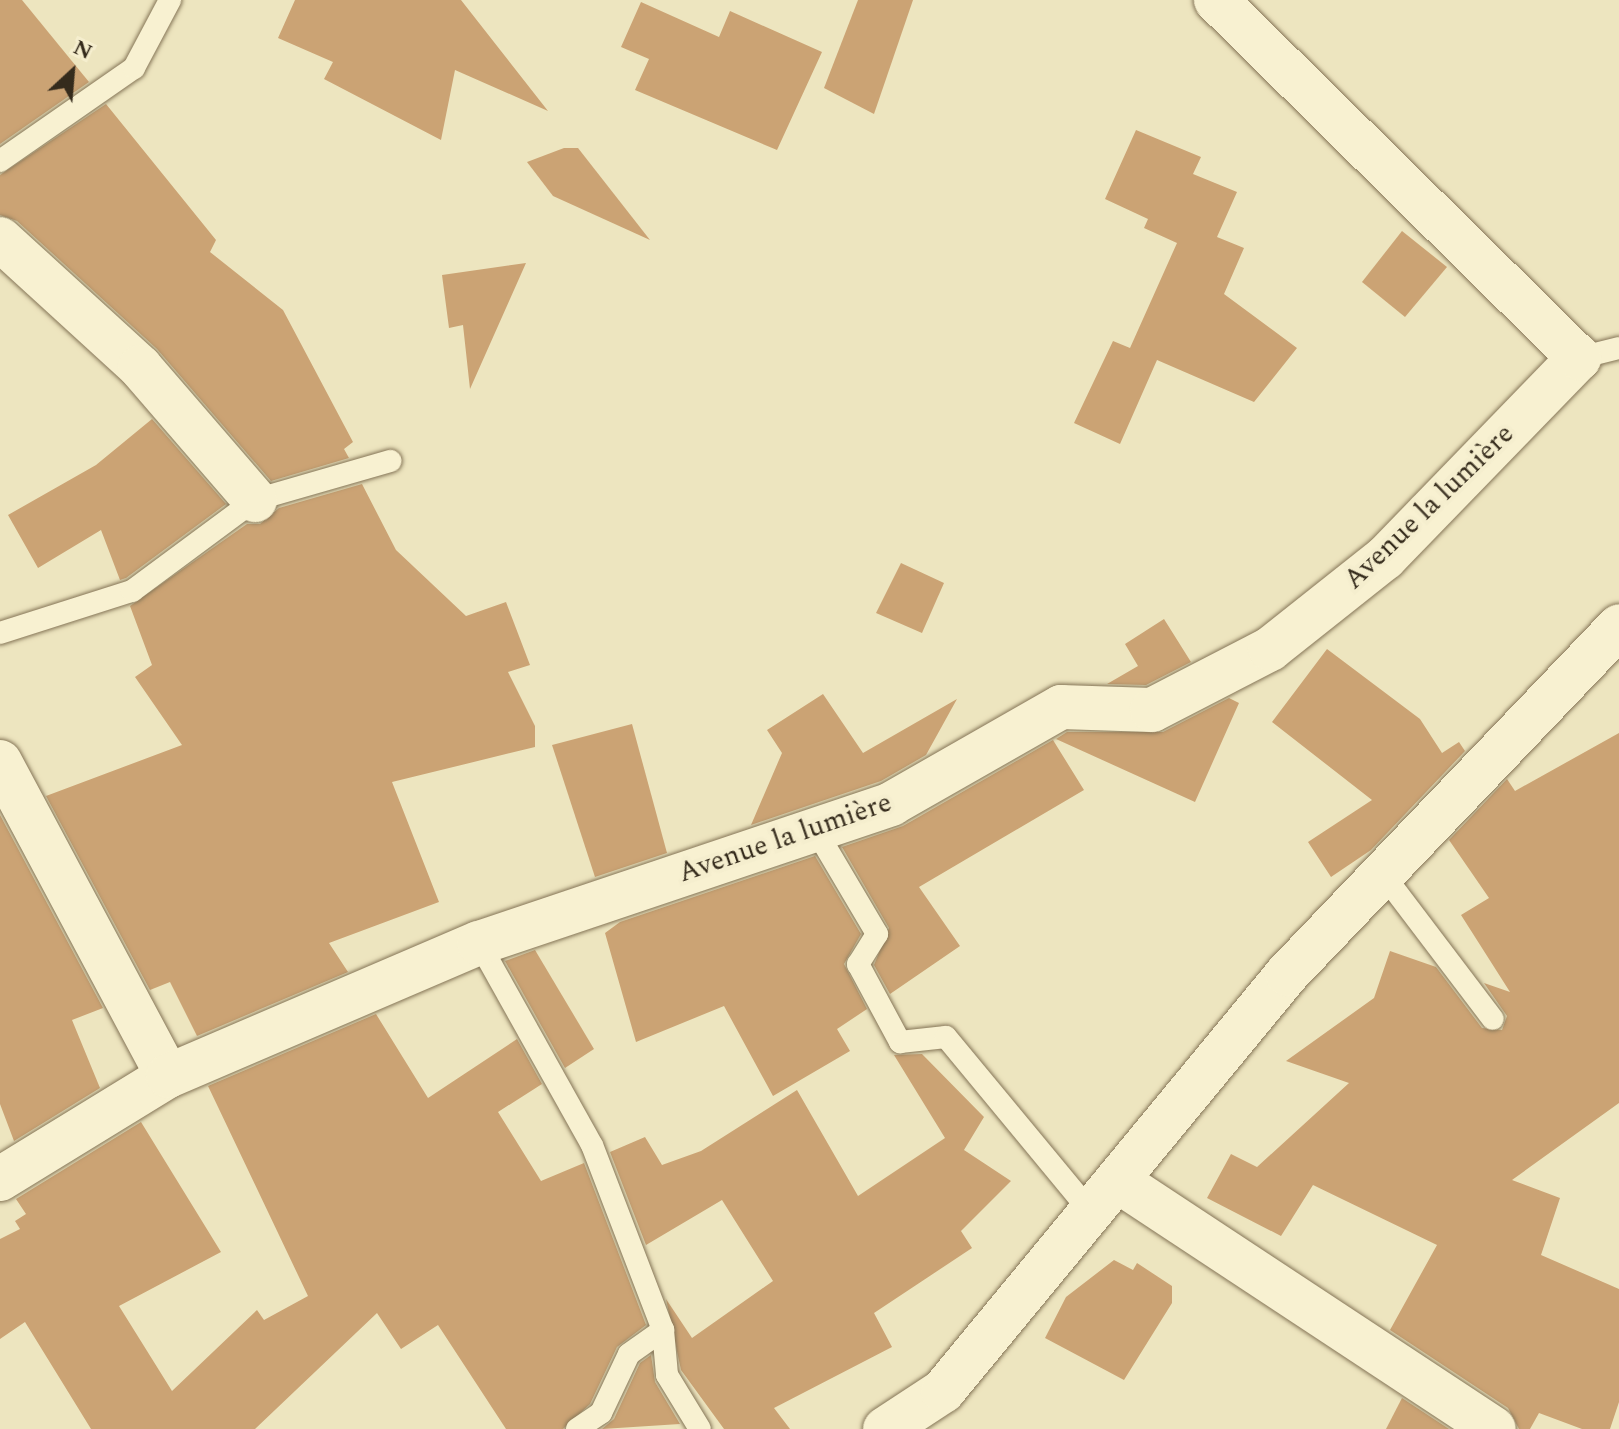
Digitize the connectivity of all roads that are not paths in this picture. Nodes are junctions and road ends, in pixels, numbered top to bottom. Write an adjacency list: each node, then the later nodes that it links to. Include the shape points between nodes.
1 (170, 0): 3 (lane, via 134,68)
2 (1216, 0): 5 (street)
3 (0, 161)
4 (0, 239): 7 (street, via 140,367)
5 (1599, 353): 11 (street, Avenue la lumière, via 1385,558 1270,649 1152,710 1061,707 891,804)
6 (390, 461): 7 (lane)
7 (255, 500): 9 (lane, via 132,591)
8 (1619, 626): 12 (street)
9 (0, 633)
10 (0, 762): 15 (street)
11 (815, 829): 13 (street, Avenue la lumière); 17 (lane, via 877,934 858,964 900,1042 946,1037)
12 (1382, 873): 14 (lane); 17 (street, via 1287,974)
13 (479, 943): 15 (street, Avenue la lumière); 18 (lane, via 592,1145)
14 (1493, 1019)
15 (168, 1076): 16 (street, Avenue la lumière)
16 (0, 1179)
17 (1105, 1196): 21 (street, via 943,1391); 22 (street)
18 (663, 1330): 19 (lane, via 629,1354 601,1413); 20 (lane, via 667,1375)
19 (577, 1429)
20 (700, 1429)
21 (885, 1429)
22 (1494, 1429)

